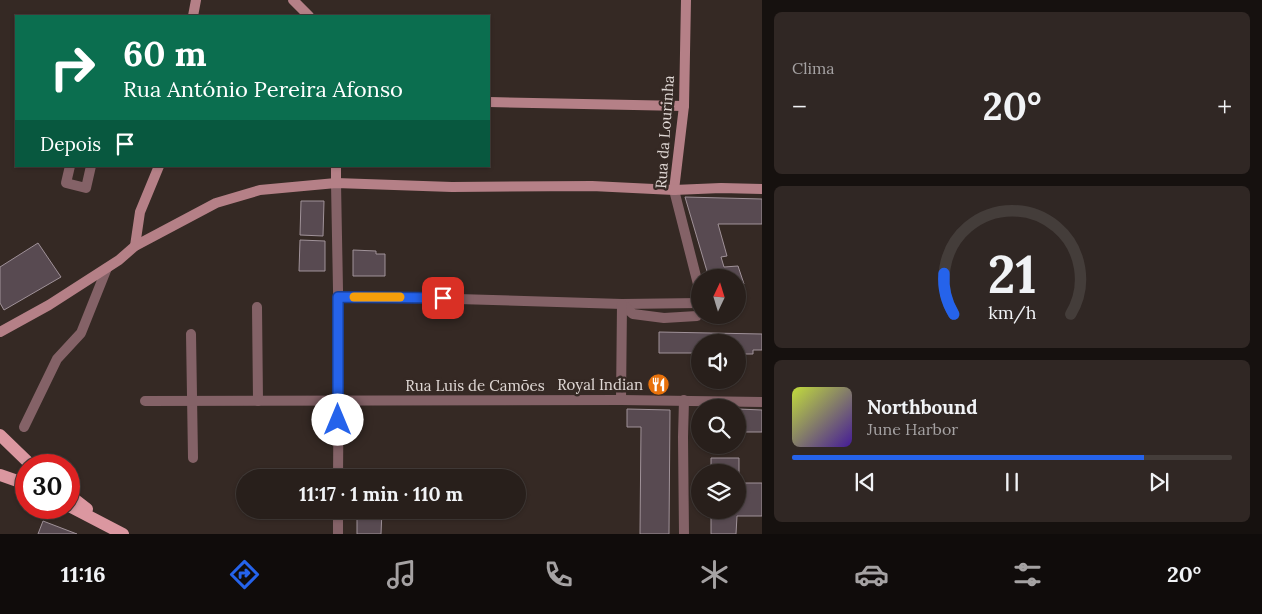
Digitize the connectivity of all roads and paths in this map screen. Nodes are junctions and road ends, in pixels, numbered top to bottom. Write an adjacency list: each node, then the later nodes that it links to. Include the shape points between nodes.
1 (196, 0): 4 (street)
2 (293, 0): 5 (street)
3 (686, 0): 7 (street, Rua da Lourinha)
4 (193, 15)
5 (308, 15)
6 (490, 102): 7 (street)
7 (684, 106): 14 (street, Rua da Lourinha)
8 (70, 167): 9 (street, via 66,183 86,188)
9 (91, 167)
10 (159, 167): 15 (street, via 140,212)
11 (336, 167): 12 (street)
12 (336, 183): 14 (street); 15 (street, via 260,190 216,203); 18 (street)
13 (762, 189): 14 (street)
14 (674, 190): 17 (street, Rua da Lourinha)
15 (135, 246): 16 (street)
16 (107, 268): 23 (street); 32 (street, via 81,333 57,359)
17 (694, 269)
18 (338, 297): 20 (street); 25 (street)
19 (691, 303): 20 (street)
20 (622, 304): 22 (street, via 633,314 664,318); 26 (street)
21 (257, 307): 30 (street)
22 (691, 316)
23 (0, 332)
24 (191, 334): 29 (street)
25 (338, 400): 26 (street, Rua Luis de Camões); 30 (street, Rua Luis de Camões); 36 (street)
26 (621, 400): 27 (street, Rua Luis de Camões)
27 (684, 400): 31 (street, Rua Luis de Camões); 44 (street)
28 (145, 401): 29 (street, Rua Luis de Camões)
29 (192, 401): 30 (street, Rua Luis de Camões); 35 (street)
30 (258, 401)
31 (762, 402)
32 (24, 427)
33 (0, 435): 34 (main road)
34 (20, 454)
35 (193, 458)
36 (338, 469)
37 (0, 475): 38 (main road)
38 (15, 480)
39 (80, 503): 42 (main road)
40 (80, 512): 42 (main road)
41 (338, 519): 43 (street)
42 (118, 532)
43 (338, 534)
44 (684, 534)

